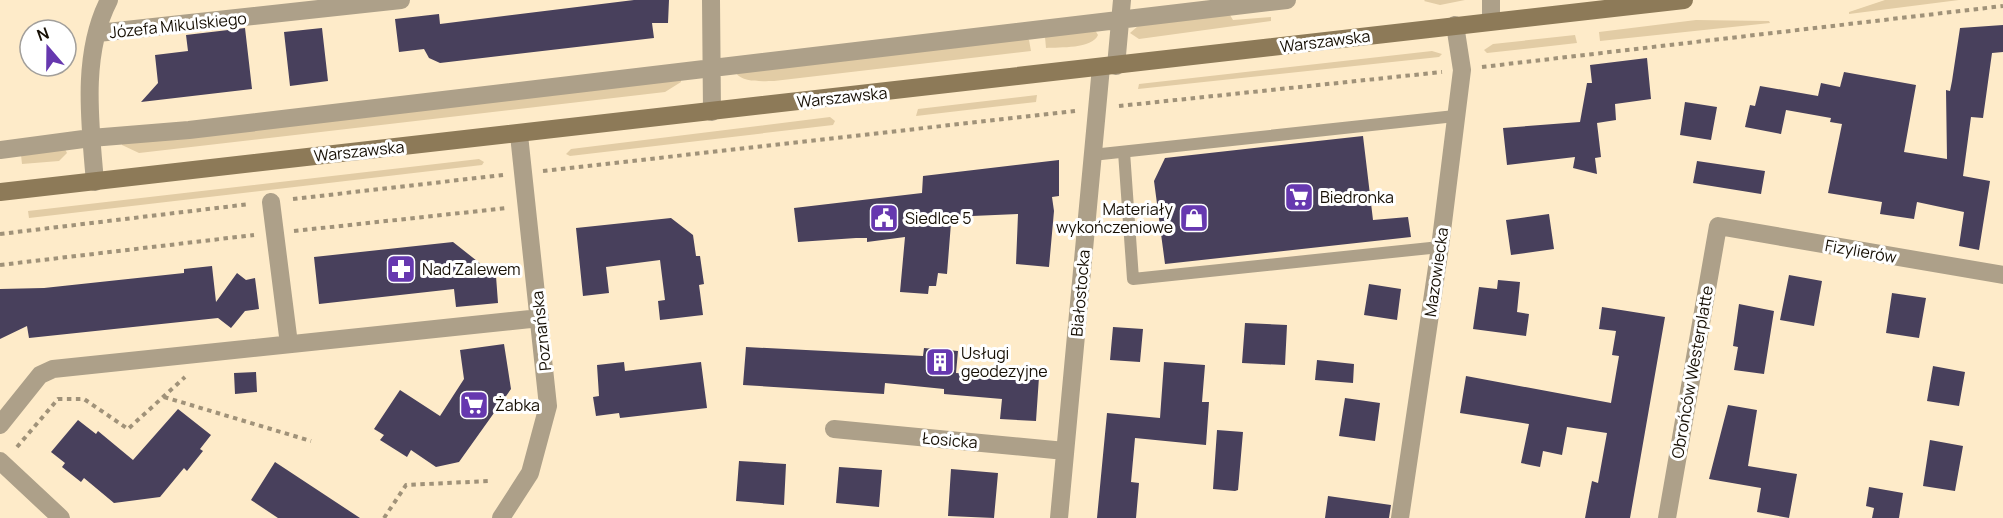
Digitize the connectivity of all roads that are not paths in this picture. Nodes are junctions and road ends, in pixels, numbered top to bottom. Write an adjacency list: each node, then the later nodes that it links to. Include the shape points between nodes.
1 (109, 0): 11 (street)
2 (401, 0): 11 (street, Józefa Mikulskiego)
3 (711, 0): 13 (street)
4 (1122, 0): 8 (street, Białostocka)
5 (1287, 0): 8 (street)
6 (1491, 0): 9 (street)
7 (1684, 0): 9 (main road, Warszawska)
8 (1119, 19): 12 (street, Białostocka); 13 (street)
9 (1491, 21): 10 (main road, Warszawska)
10 (1455, 25): 12 (main road, Warszawska); 15 (street, Mazowiecka, via 1462,70)
11 (98, 33): 17 (street, via 91,69)
12 (1109, 66): 14 (main road, Warszawska); 20 (street, Białostocka)
13 (710, 67): 14 (street); 17 (street, via 201,129)
14 (712, 112): 16 (main road, Warszawska)
15 (1455, 116): 19 (lane); 25 (street, Mazowiecka)
16 (519, 135): 21 (main road, Warszawska); 27 (street, Poznańska)
17 (91, 138): 18 (street); 21 (street)
18 (0, 150)
19 (1124, 152): 20 (lane); 25 (lane, via 1133,279)
20 (1092, 155): 31 (street, Białostocka)
21 (94, 182): 22 (main road, Warszawska)
22 (0, 192)
23 (272, 202): 28 (street)
24 (1718, 226): 26 (street, Fizylierów); 37 (street, Obrońców Westerplatte)
25 (1440, 247): 36 (street, Mazowiecka)
26 (2003, 275)
27 (540, 318): 28 (street); 34 (street, Poznańska, via 548,406 530,473)
28 (289, 344): 29 (street, via 52,369 40,375)
29 (0, 424)
30 (834, 429): 31 (street, Łosicka)
31 (1065, 451): 35 (street, Białostocka)
32 (1, 463): 33 (street)
33 (61, 518)
34 (501, 518)
35 (1059, 518)
36 (1400, 518)
37 (1667, 518)

